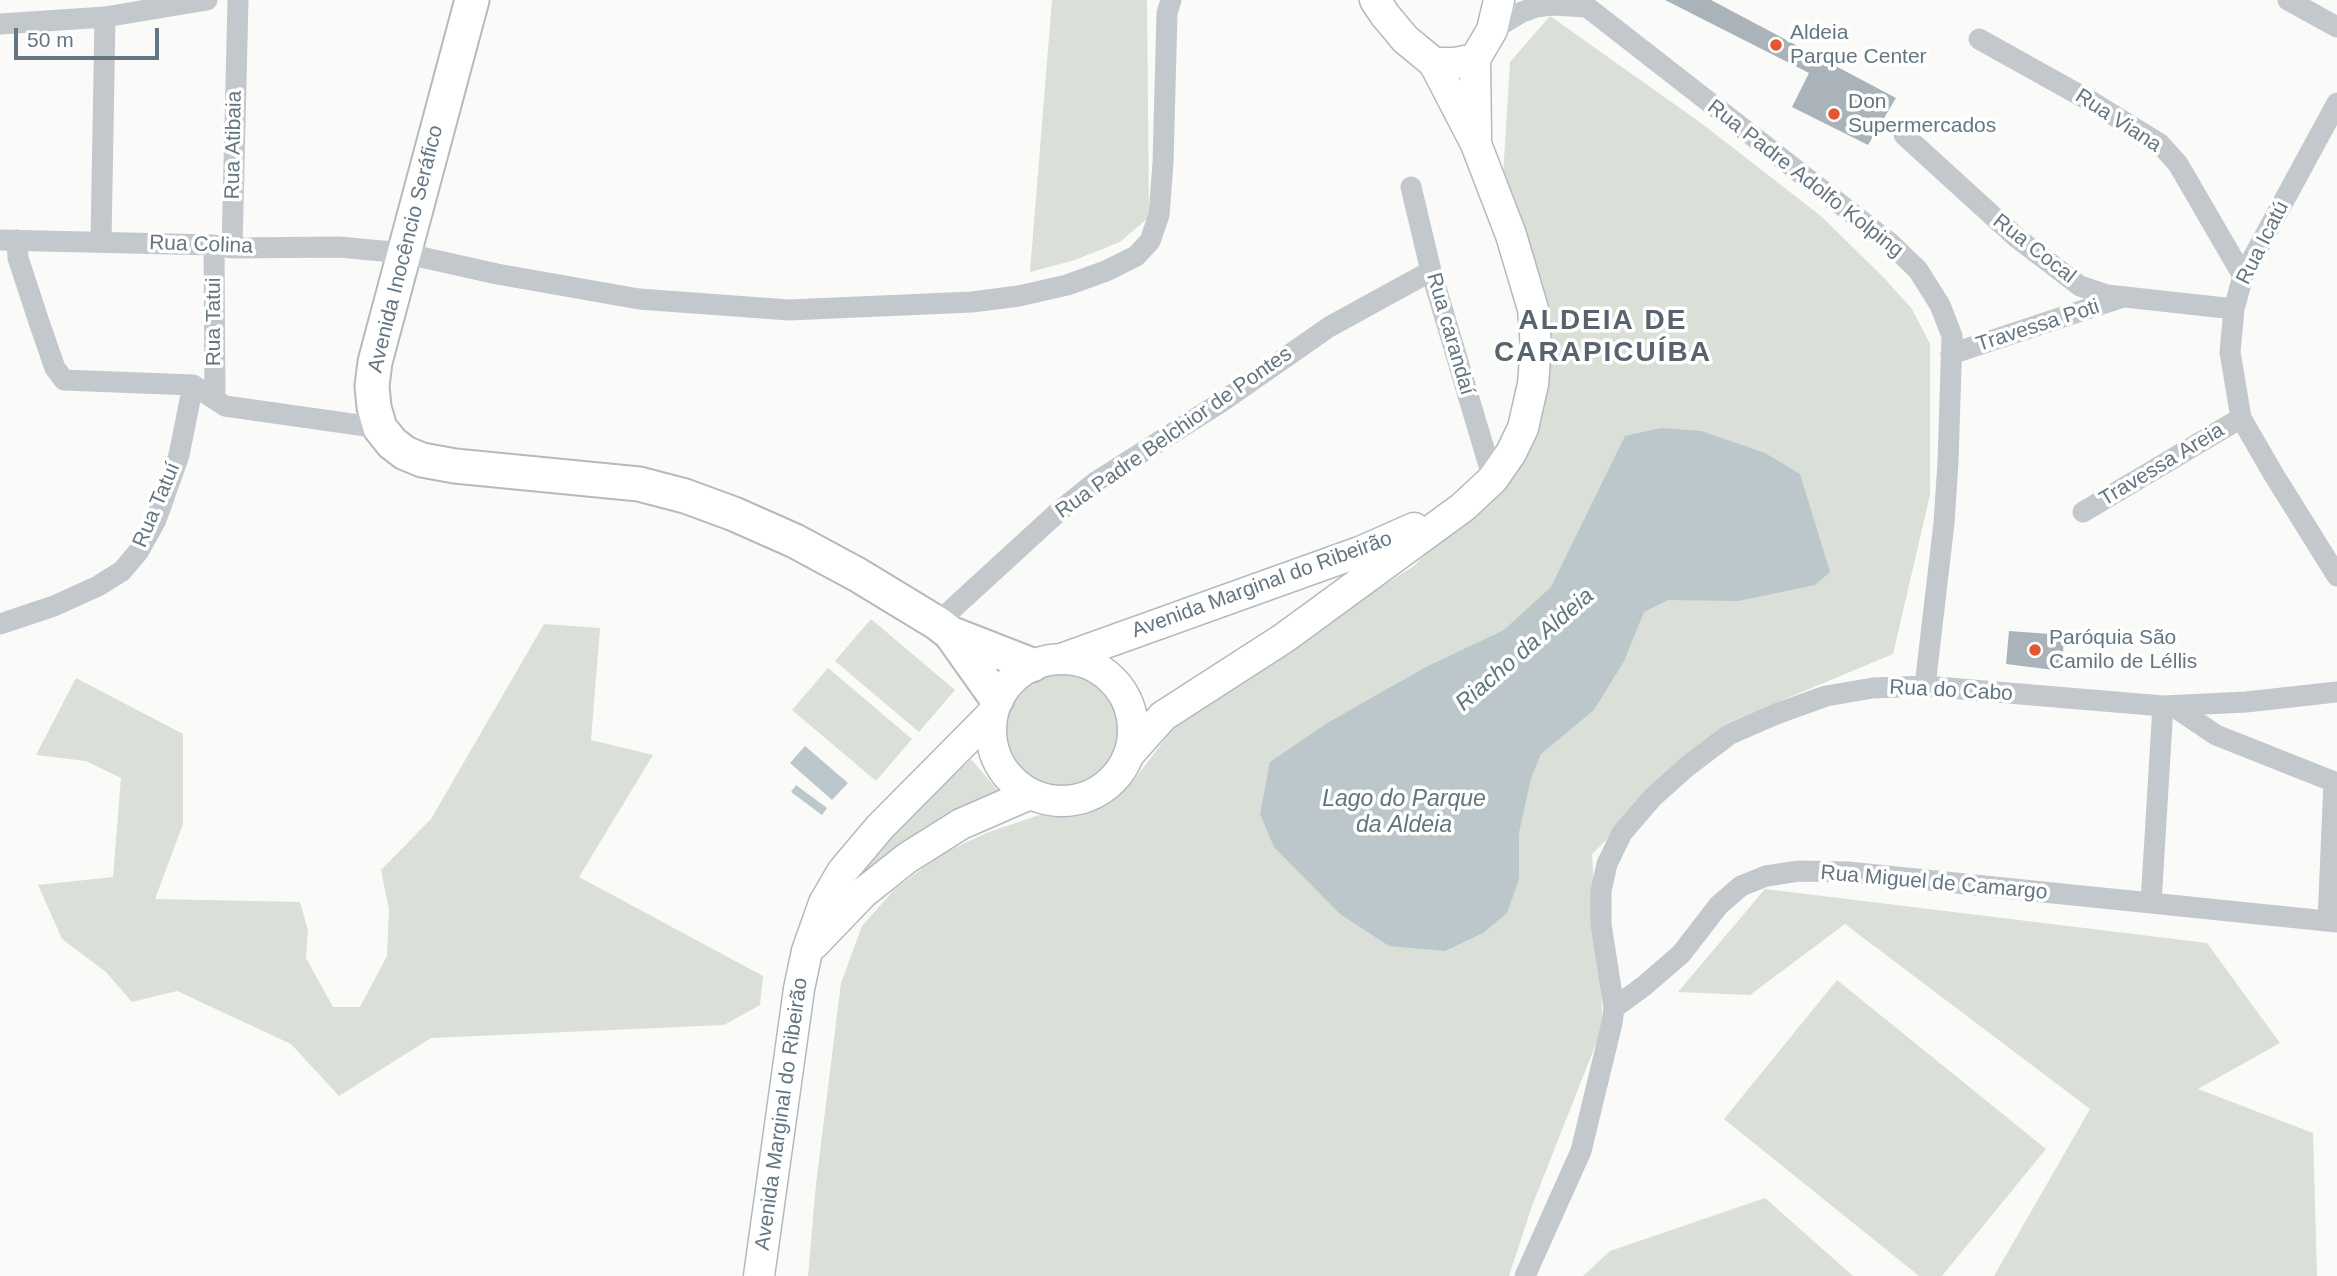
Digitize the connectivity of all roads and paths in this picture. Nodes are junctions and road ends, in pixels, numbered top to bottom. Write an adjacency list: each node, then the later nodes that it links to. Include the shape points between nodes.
1 (206, 0): 9 (street)
2 (238, 0): 21 (street, Rua Atibaia)
3 (472, 0): 23 (main road, Avenida Inocêncio Seráfico)
4 (1171, 0): 23 (street, Rua Colina, via 1165,37 1159,215 1150,241 1136,256 1067,285 972,302 789,310 639,299)
5 (1375, 0): 15 (main road, via 1405,39)
6 (1499, 0): 12 (main road)
7 (2288, 0): 11 (street)
8 (1583, 4): 12 (street, Rua Padre Adolfo Kolping, via 1536,7); 28 (street, Rua Padre Adolfo Kolping, via 1918,270 1940,305 1952,336)
9 (105, 17): 10 (street); 20 (street)
10 (0, 24)
11 (2337, 27)
12 (1492, 30): 14 (main road)
13 (1979, 39): 25 (street, Rua Viana, via 2160,145 2178,164)
14 (1475, 59): 15 (main road); 18 (main road, Avenida Marginal do Ribeirão)
15 (1434, 64): 18 (main road, Avenida Marginal do Ribeirão)
16 (2337, 103): 25 (street, Rua Icatú)
17 (1904, 135): 26 (street, Rua Cocal, via 1968,196 2054,267 2080,286)
18 (1476, 144): 33 (main road, Avenida Marginal do Ribeirão, via 1524,276 1536,347 1523,428)
19 (1410, 187): 24 (street, Rua carandaí)
20 (101, 242): 21 (street, Rua Colina); 22 (street, Rua Colina)
21 (223, 246): 23 (street, Rua Colina, via 339,247); 30 (street, Rua Tatui)
22 (9, 251): 29 (street, via 55,368 64,380)
23 (403, 253): 32 (main road, Avenida Inocêncio Seráfico, via 375,362 372,386)
24 (1432, 271): 33 (street, Rua carandaí); 38 (street, Rua Padre Belchior de Pontes, via 1329,327 1097,481 1057,513)
25 (2243, 276): 27 (street, Rua Icatú)
26 (2125, 297): 27 (street, Rua Cocal); 28 (street, Travessa Poti)
27 (2234, 309): 31 (street, Rua Icatú, via 2230,352)
28 (1951, 354): 40 (street, Rua Padre Adolfo Kolping, via 1944,523)
29 (193, 385): 30 (street); 37 (street, Rua Tatuí, via 179,455 156,520 138,552 122,571 98,586)
30 (215, 399): 32 (street, via 225,406)
31 (2241, 418): 35 (street, Travessa Areia); 36 (street, Rua Icatú)
32 (380, 428): 38 (main road, via 405,453 422,460 639,484 685,496 795,541)
33 (1493, 479): 34 (main road, Avenida Marginal do Ribeirão)
34 (1463, 507): 39 (main road, Avenida Marginal do Ribeirão, via 1362,551); 44 (main road, Avenida Marginal do Ribeirão, via 1284,638 1163,716)
35 (2083, 512)
36 (2337, 576)
37 (0, 624)
38 (943, 628): 39 (main road); 43 (main road)
39 (1046, 662): 43 (main road, Avenida Marginal do Ribeirão, via 1012,679); 44 (main road, via 1083,662 1103,672 1119,688 1130,708 1134,730)
40 (1925, 686): 42 (street, Rua do Cabo); 50 (street, Rua do Cabo, via 1826,696 1776,714 1730,734 1653,797 1622,833 1607,864 1601,891 1601,924)
41 (2337, 692): 42 (street, Rua do Cabo)
42 (2168, 706): 45 (street, via 2216,735); 47 (street)
43 (994, 707): 46 (main road, Avenida Marginal do Ribeirão, via 993,752 1008,777); 49 (main road, Avenida Marginal do Ribeirão, via 842,872 824,903)
44 (1130, 752): 46 (main road, Avenida Marginal do Ribeirão, via 1120,772 1084,799 1066,802)
45 (2335, 782): 48 (street)
46 (1030, 794): 49 (main road, Avenida Marginal do Ribeirão, via 961,824 906,858 863,893)
47 (2151, 904): 48 (street, Rua Miguel de Camargo); 50 (street, Rua Miguel de Camargo, via 1848,872 1766,876 1741,886 1719,905 1681,954)
48 (2332, 922)
49 (807, 951): 51 (main road, Avenida Marginal do Ribeirão, via 791,1033)
50 (1614, 1007): 52 (street, via 1581,1151)
51 (760, 1276)
52 (1525, 1276)

